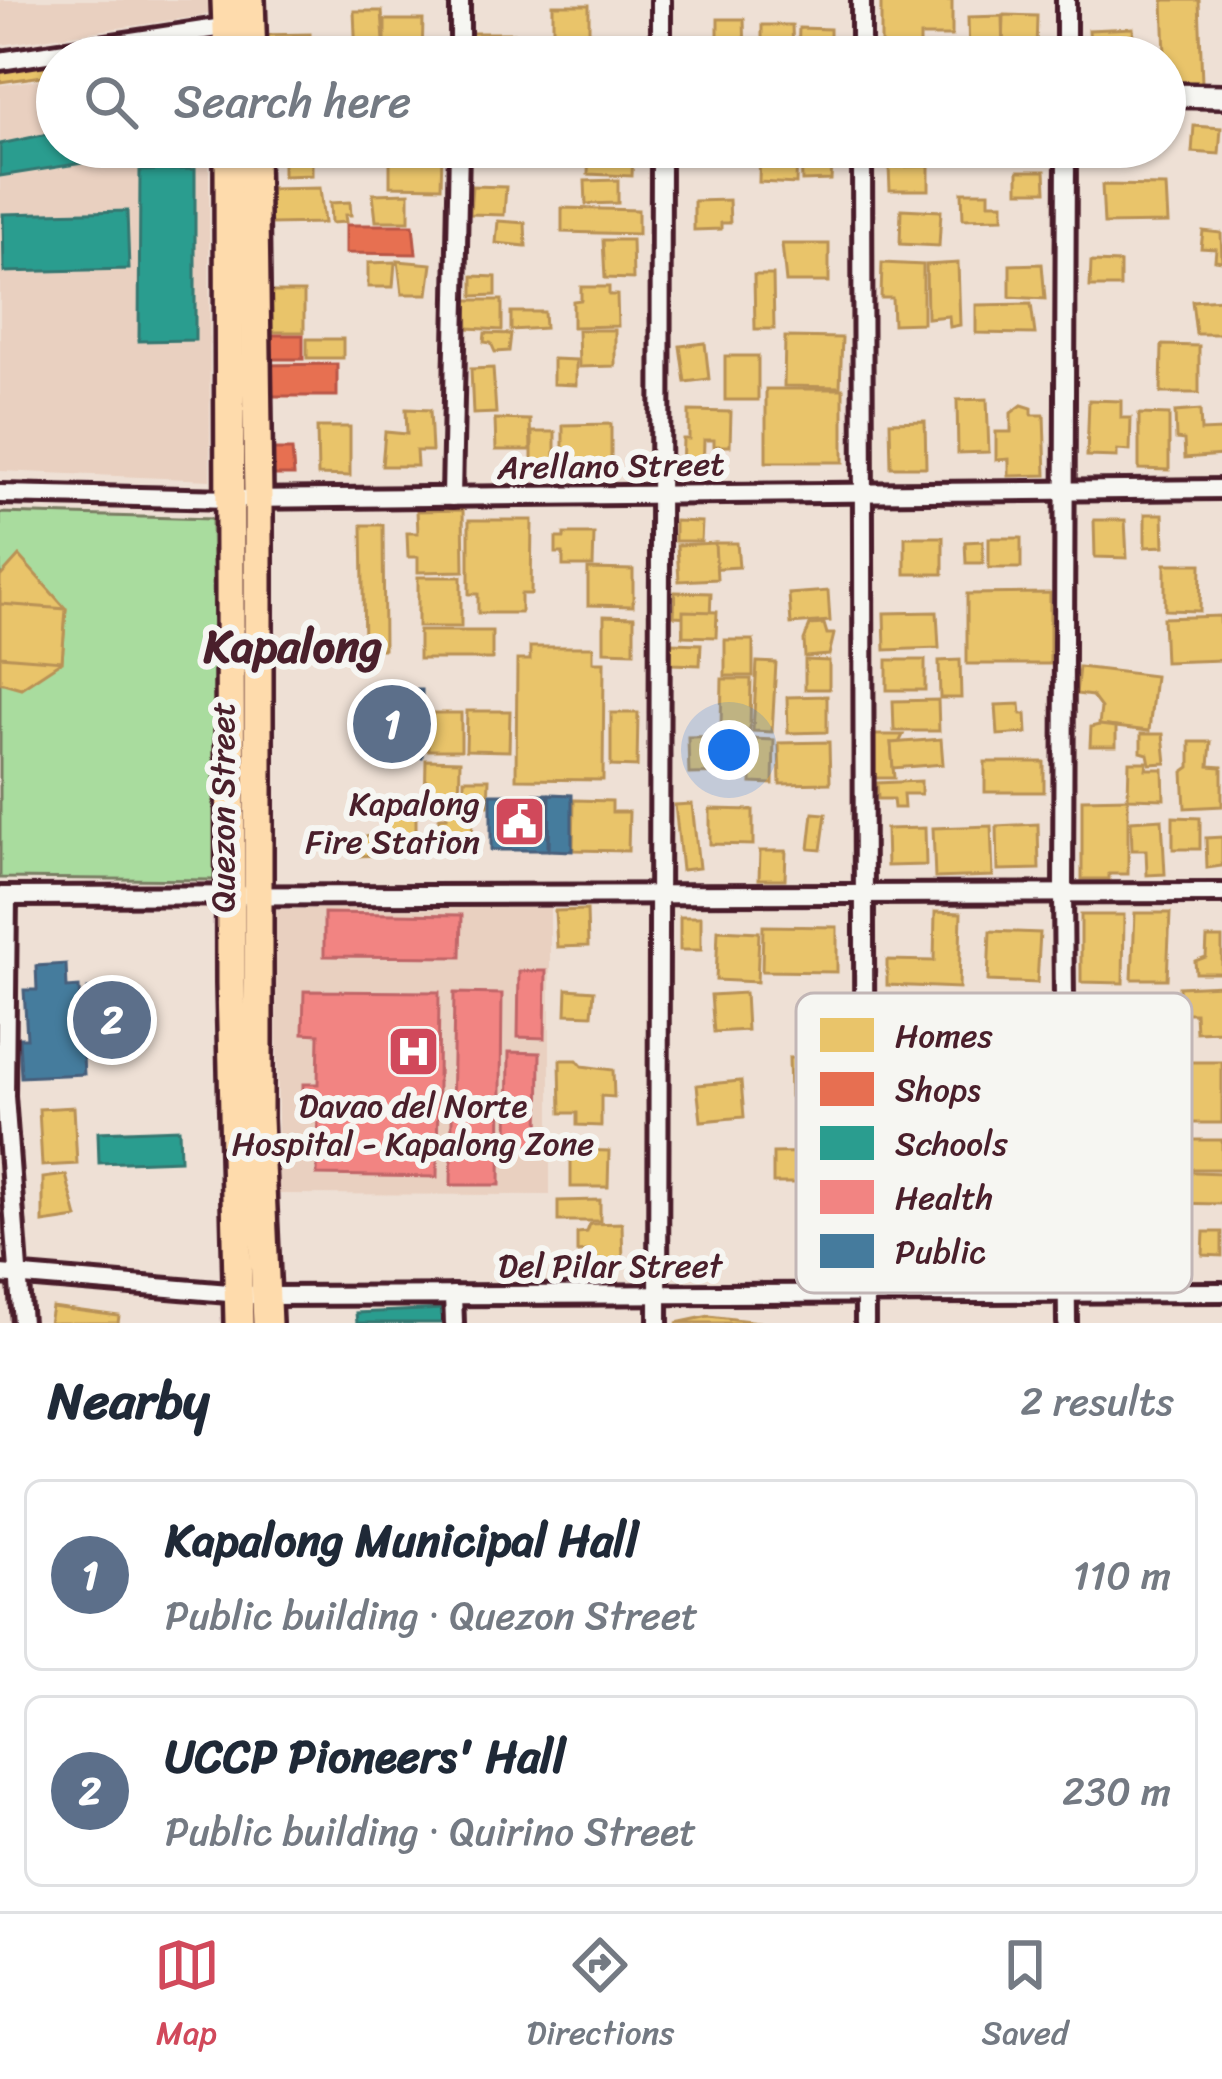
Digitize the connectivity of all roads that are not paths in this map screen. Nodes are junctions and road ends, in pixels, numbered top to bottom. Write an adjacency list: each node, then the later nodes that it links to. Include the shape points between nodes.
1 (460, 0): 7 (street)
2 (662, 0): 8 (street)
3 (861, 0): 9 (street)
4 (1066, 0): 10 (street)
5 (239, 12): 6 (street)
6 (124, 36)
7 (460, 36)
8 (662, 36)
9 (861, 36)
10 (1066, 36)
11 (36, 54): 12 (street)
12 (0, 62)
13 (1186, 95): 14 (street)
14 (1222, 96)
15 (230, 168): 27 (highway, Quezon Street)
16 (253, 168): 27 (highway, Quezon Street)
17 (459, 168): 26 (street)
18 (662, 168): 25 (street)
19 (862, 168): 23 (street)
20 (1066, 168): 22 (street)
21 (1222, 489): 22 (street, Arellano Street)
22 (1064, 491): 23 (street, Arellano Street); 29 (street)
23 (865, 493): 25 (street, Arellano Street); 31 (street)
24 (0, 494): 27 (street, Arellano Street)
25 (662, 494): 26 (street, Arellano Street); 30 (street)
26 (452, 497): 27 (street, Arellano Street)
27 (245, 499): 33 (highway, Quezon Street)
28 (1222, 892): 29 (street)
29 (1063, 893): 31 (street); 35 (street)
30 (659, 894): 31 (street); 33 (street); 40 (street)
31 (865, 894): 34 (street)
32 (4, 896): 33 (street); 36 (street)
33 (245, 896): 43 (highway, Quezon Street); 44 (highway, Quezon Street)
34 (865, 993)
35 (1064, 993)
36 (9, 1275): 43 (street, Del Pilar Street); 45 (street)
37 (1192, 1292): 38 (street, Del Pilar Street)
38 (1222, 1292)
39 (1066, 1293): 41 (street, Del Pilar Street); 49 (street)
40 (658, 1294): 41 (street, Del Pilar Street); 42 (street, Del Pilar Street); 47 (street)
41 (865, 1294): 48 (street)
42 (453, 1295): 44 (street, Del Pilar Street); 46 (street)
43 (237, 1309): 44 (street, Del Pilar Street)
44 (266, 1309)
45 (22, 1323)
46 (454, 1323)
47 (658, 1323)
48 (865, 1323)
49 (1066, 1323)

